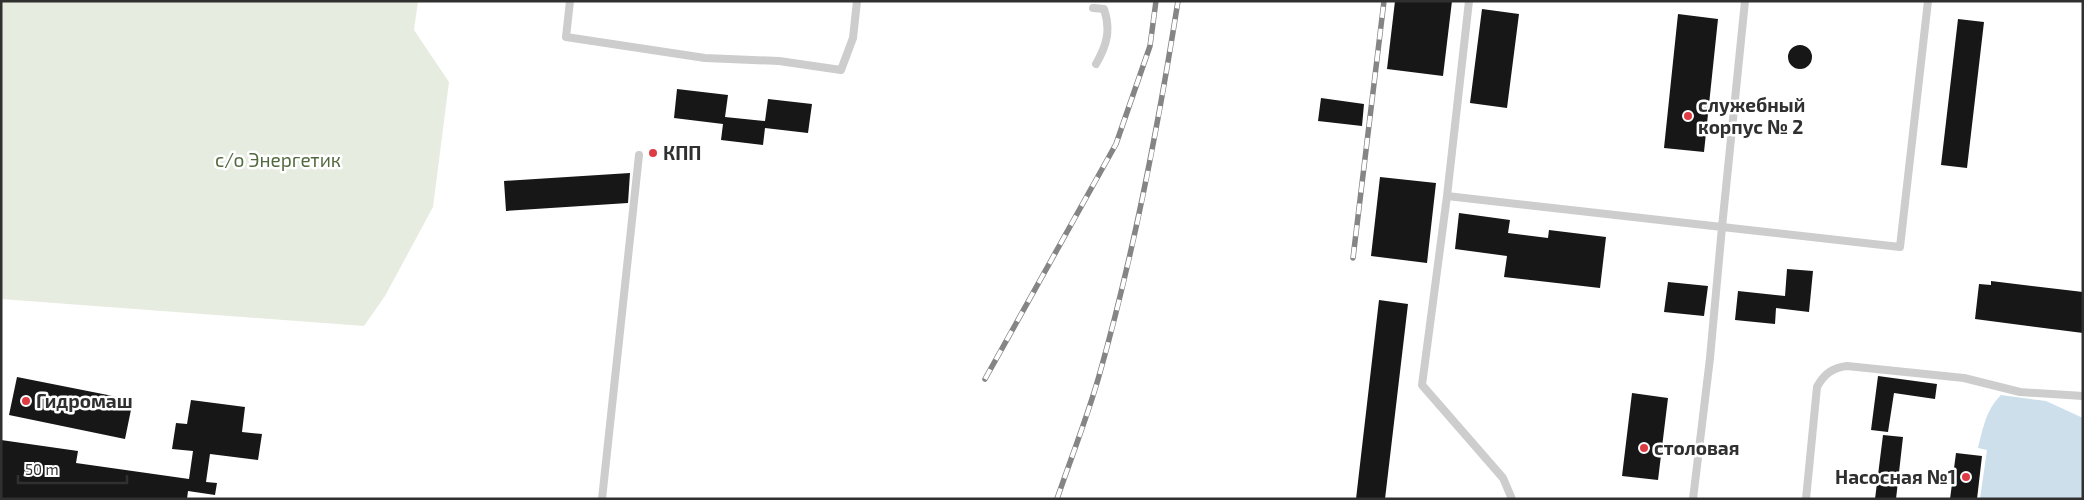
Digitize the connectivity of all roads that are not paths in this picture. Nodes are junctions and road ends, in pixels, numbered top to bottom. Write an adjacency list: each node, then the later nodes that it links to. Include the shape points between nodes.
1 (570, 1): 2 (lane, via 566,37 705,58 779,61 841,70 853,38)
2 (857, 1)
3 (1469, 1): 9 (lane)
4 (1745, 1): 10 (lane)
5 (1928, 1): 10 (lane, via 1900,247)
6 (1092, 8): 7 (lane, via 1104,10 1108,22 1108,36)
7 (1096, 64)
8 (639, 155): 12 (lane)
9 (1446, 196): 10 (lane); 13 (lane, via 1422,385 1503,478)
10 (1722, 227): 14 (lane)
11 (2083, 396): 15 (lane, via 2020,392 1964,378 1847,366 1835,368 1822,378 1817,387)
12 (602, 499)
13 (1512, 499)
14 (1693, 499)
15 (1806, 499)

